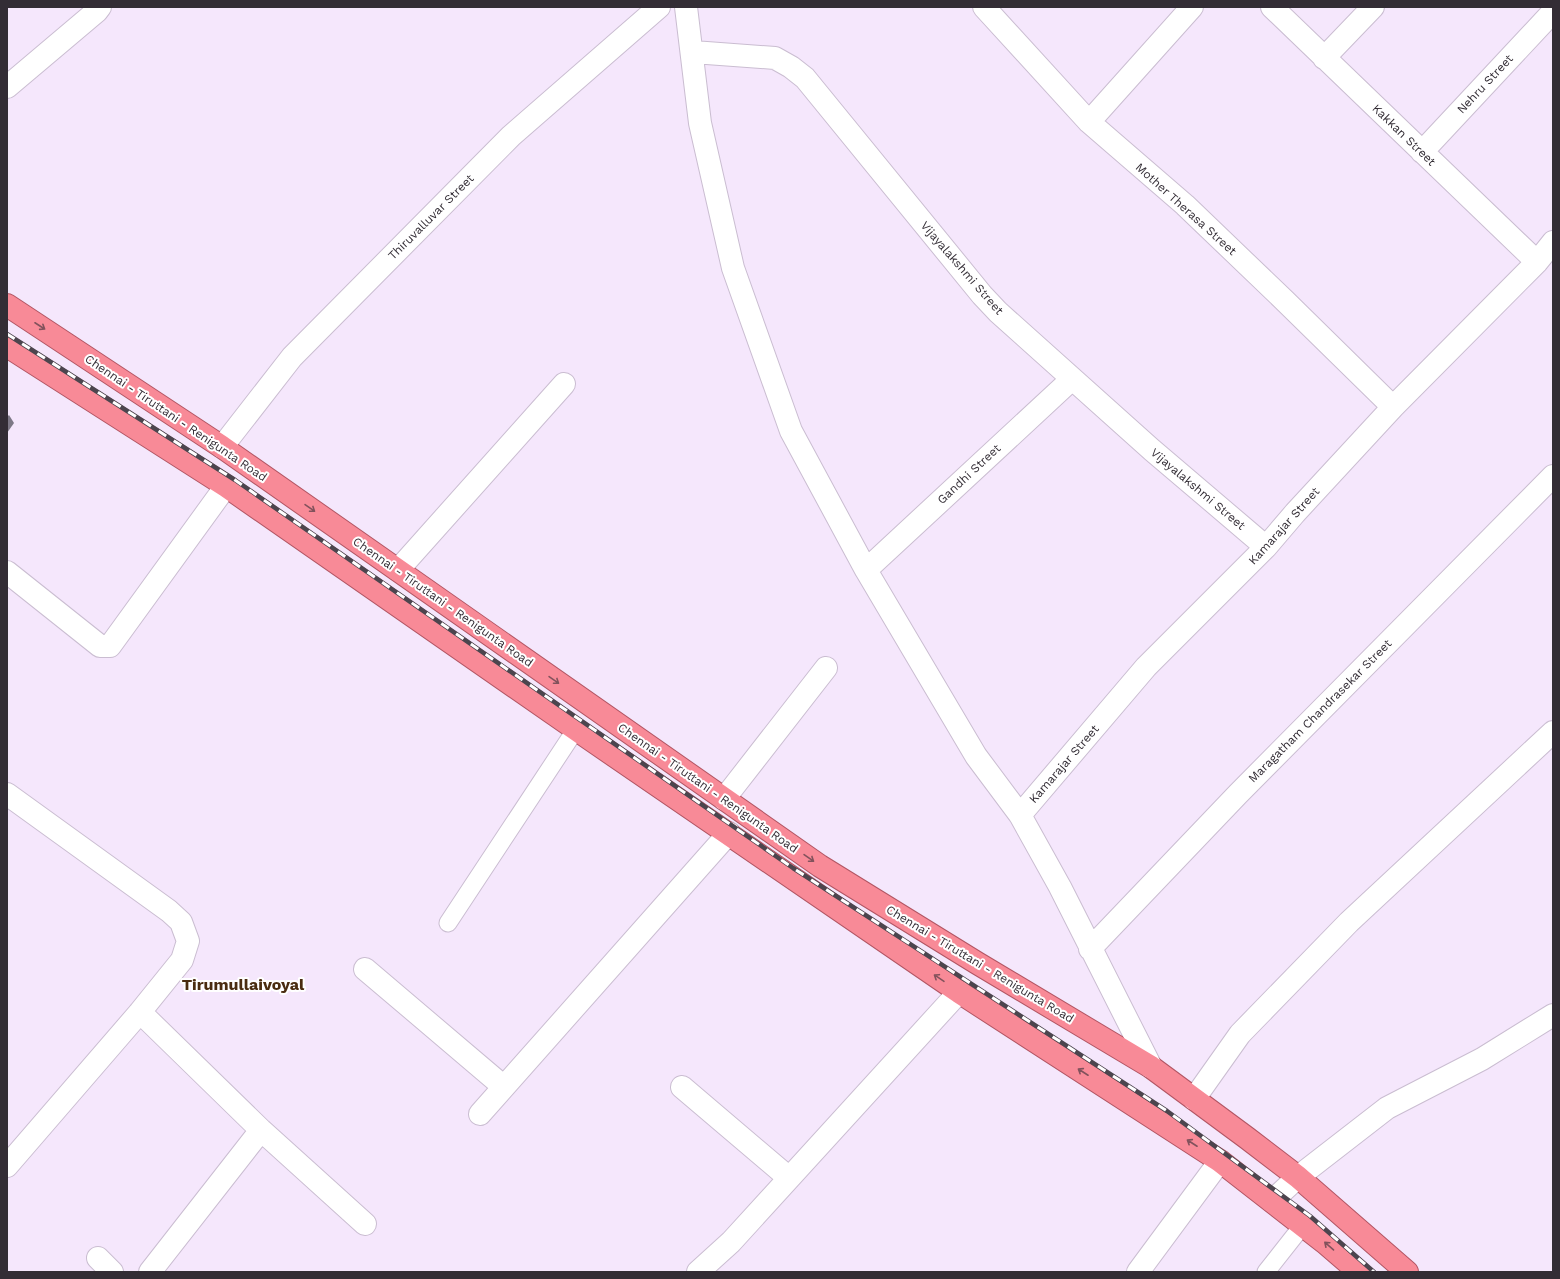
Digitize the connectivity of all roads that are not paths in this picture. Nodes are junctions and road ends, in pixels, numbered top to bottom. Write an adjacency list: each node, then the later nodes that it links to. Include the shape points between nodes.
1 (100, 7): 11 (street)
2 (659, 7): 21 (street, Thiruvalluvar Street, via 511,136 292,357)
3 (686, 7): 9 (street)
4 (984, 7): 12 (street, Mother Therasa Street)
5 (1192, 7): 12 (street)
6 (1272, 7): 10 (street, Kakkan Street)
7 (1373, 7): 10 (street)
8 (1549, 16): 13 (street, Nehru Street)
9 (693, 52): 18 (street, Vijayalakshmi Street, via 775,58 806,78 982,295); 28 (street, via 700,123 734,268 791,431)
10 (1324, 58): 13 (street, Kakkan Street)
11 (7, 87)
12 (1090, 122): 20 (street, Mother Therasa Street, via 1185,205)
13 (1422, 152): 15 (street, Kakkan Street)
14 (1553, 242): 15 (street, Kamarajar Street)
15 (1537, 262): 20 (street, Kamarajar Street)
16 (7, 305): 21 (highway, Chennai - Tiruttani - Renigunta Road, one-way to 21)
17 (7, 346): 23 (highway, Chennai - Tiruttani - Renigunta Road)
18 (1072, 379): 26 (street, Vijayalakshmi Street); 28 (street, Gandhi Street)
19 (564, 384): 27 (street)
20 (1393, 407): 26 (street, Kamarajar Street)
21 (222, 447): 24 (highway, Chennai - Tiruttani - Renigunta Road)
22 (1553, 476): 38 (street, Maragatham Chandrasekar Street, via 1238,794)
23 (226, 486): 25 (highway, Chennai - Tiruttani - Renigunta Road); 29 (street, via 110,646 100,646)
24 (288, 493): 25 (highway); 27 (highway, Chennai - Tiruttani - Renigunta Road, one-way to 27)
25 (273, 518): 31 (highway, Chennai - Tiruttani - Renigunta Road)
26 (1266, 547): 35 (street, Kamarajar Street, via 1146,667)
27 (398, 570): 33 (highway, Chennai - Tiruttani - Renigunta Road, one-way to 33)
28 (866, 570): 35 (street, via 976,756)
29 (7, 572)
30 (826, 668): 33 (street)
31 (576, 728): 36 (highway, Chennai - Tiruttani - Renigunta Road); 37 (lane)
32 (1553, 732): 46 (street, via 1344,928 1240,1034)
33 (724, 799): 43 (highway, Chennai - Tiruttani - Renigunta Road, one-way to 43, via 820,866)
34 (10, 803): 41 (street, via 170,911 181,922 188,941 182,960)
35 (1020, 815): 38 (street, via 1060,887)
36 (729, 833): 40 (highway, Chennai - Tiruttani - Renigunta Road, one-way to 36); 44 (street)
37 (448, 923)
38 (1090, 949): 43 (street)
39 (365, 969): 44 (street)
40 (959, 992): 49 (highway, Chennai - Tiruttani - Renigunta Road, one-way to 40); 52 (street)
41 (140, 1012): 48 (street); 50 (street)
42 (1553, 1015): 51 (street, via 1482,1059 1387,1108)
43 (1150, 1067): 46 (highway, Chennai - Tiruttani - Renigunta Road)
44 (504, 1087): 47 (street)
45 (682, 1087): 52 (street)
46 (1194, 1099): 51 (highway, Chennai - Tiruttani - Renigunta Road)
47 (480, 1114)
48 (261, 1130): 54 (street); 56 (street)
49 (1220, 1161): 53 (highway, Chennai - Tiruttani - Renigunta Road); 58 (street)
50 (7, 1166)
51 (1298, 1177): 53 (street); 61 (highway, Chennai - Tiruttani - Renigunta Road)
52 (789, 1178): 57 (street, via 731,1242)
53 (1272, 1201): 55 (highway, Chennai - Tiruttani - Renigunta Road)
54 (365, 1224)
55 (1303, 1225): 59 (lane); 60 (highway, Chennai - Tiruttani - Renigunta Road, one-way to 55)
56 (150, 1272)
57 (698, 1272)
58 (1138, 1272)
59 (1266, 1272)
60 (1359, 1272)
61 (1407, 1272)

